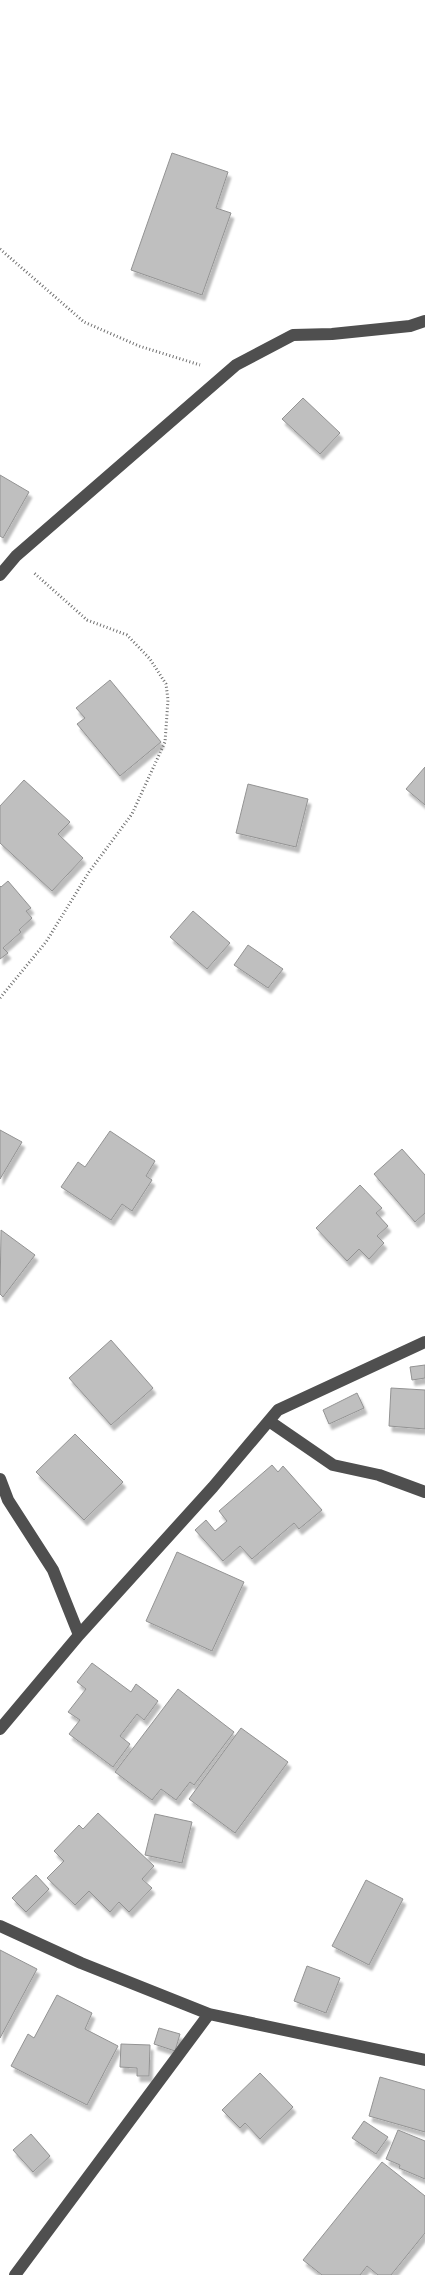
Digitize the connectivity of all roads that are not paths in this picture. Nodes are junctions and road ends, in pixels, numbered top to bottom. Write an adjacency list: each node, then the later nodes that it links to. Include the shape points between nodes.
1 (425, 321): 2 (street, via 410,326 293,335 236,365 16,556)
2 (0, 575)
3 (425, 1342): 4 (street, via 278,1410)
4 (269, 1421): 6 (street, via 333,1465 379,1475); 7 (street)
5 (0, 1479): 7 (street, via 8,1500 53,1570)
6 (425, 1492)
7 (79, 1635): 8 (street)
8 (0, 1729)
9 (0, 1926): 10 (street, via 81,1963)
10 (209, 2014): 11 (street); 12 (street)
11 (425, 2060)
12 (15, 2275)

